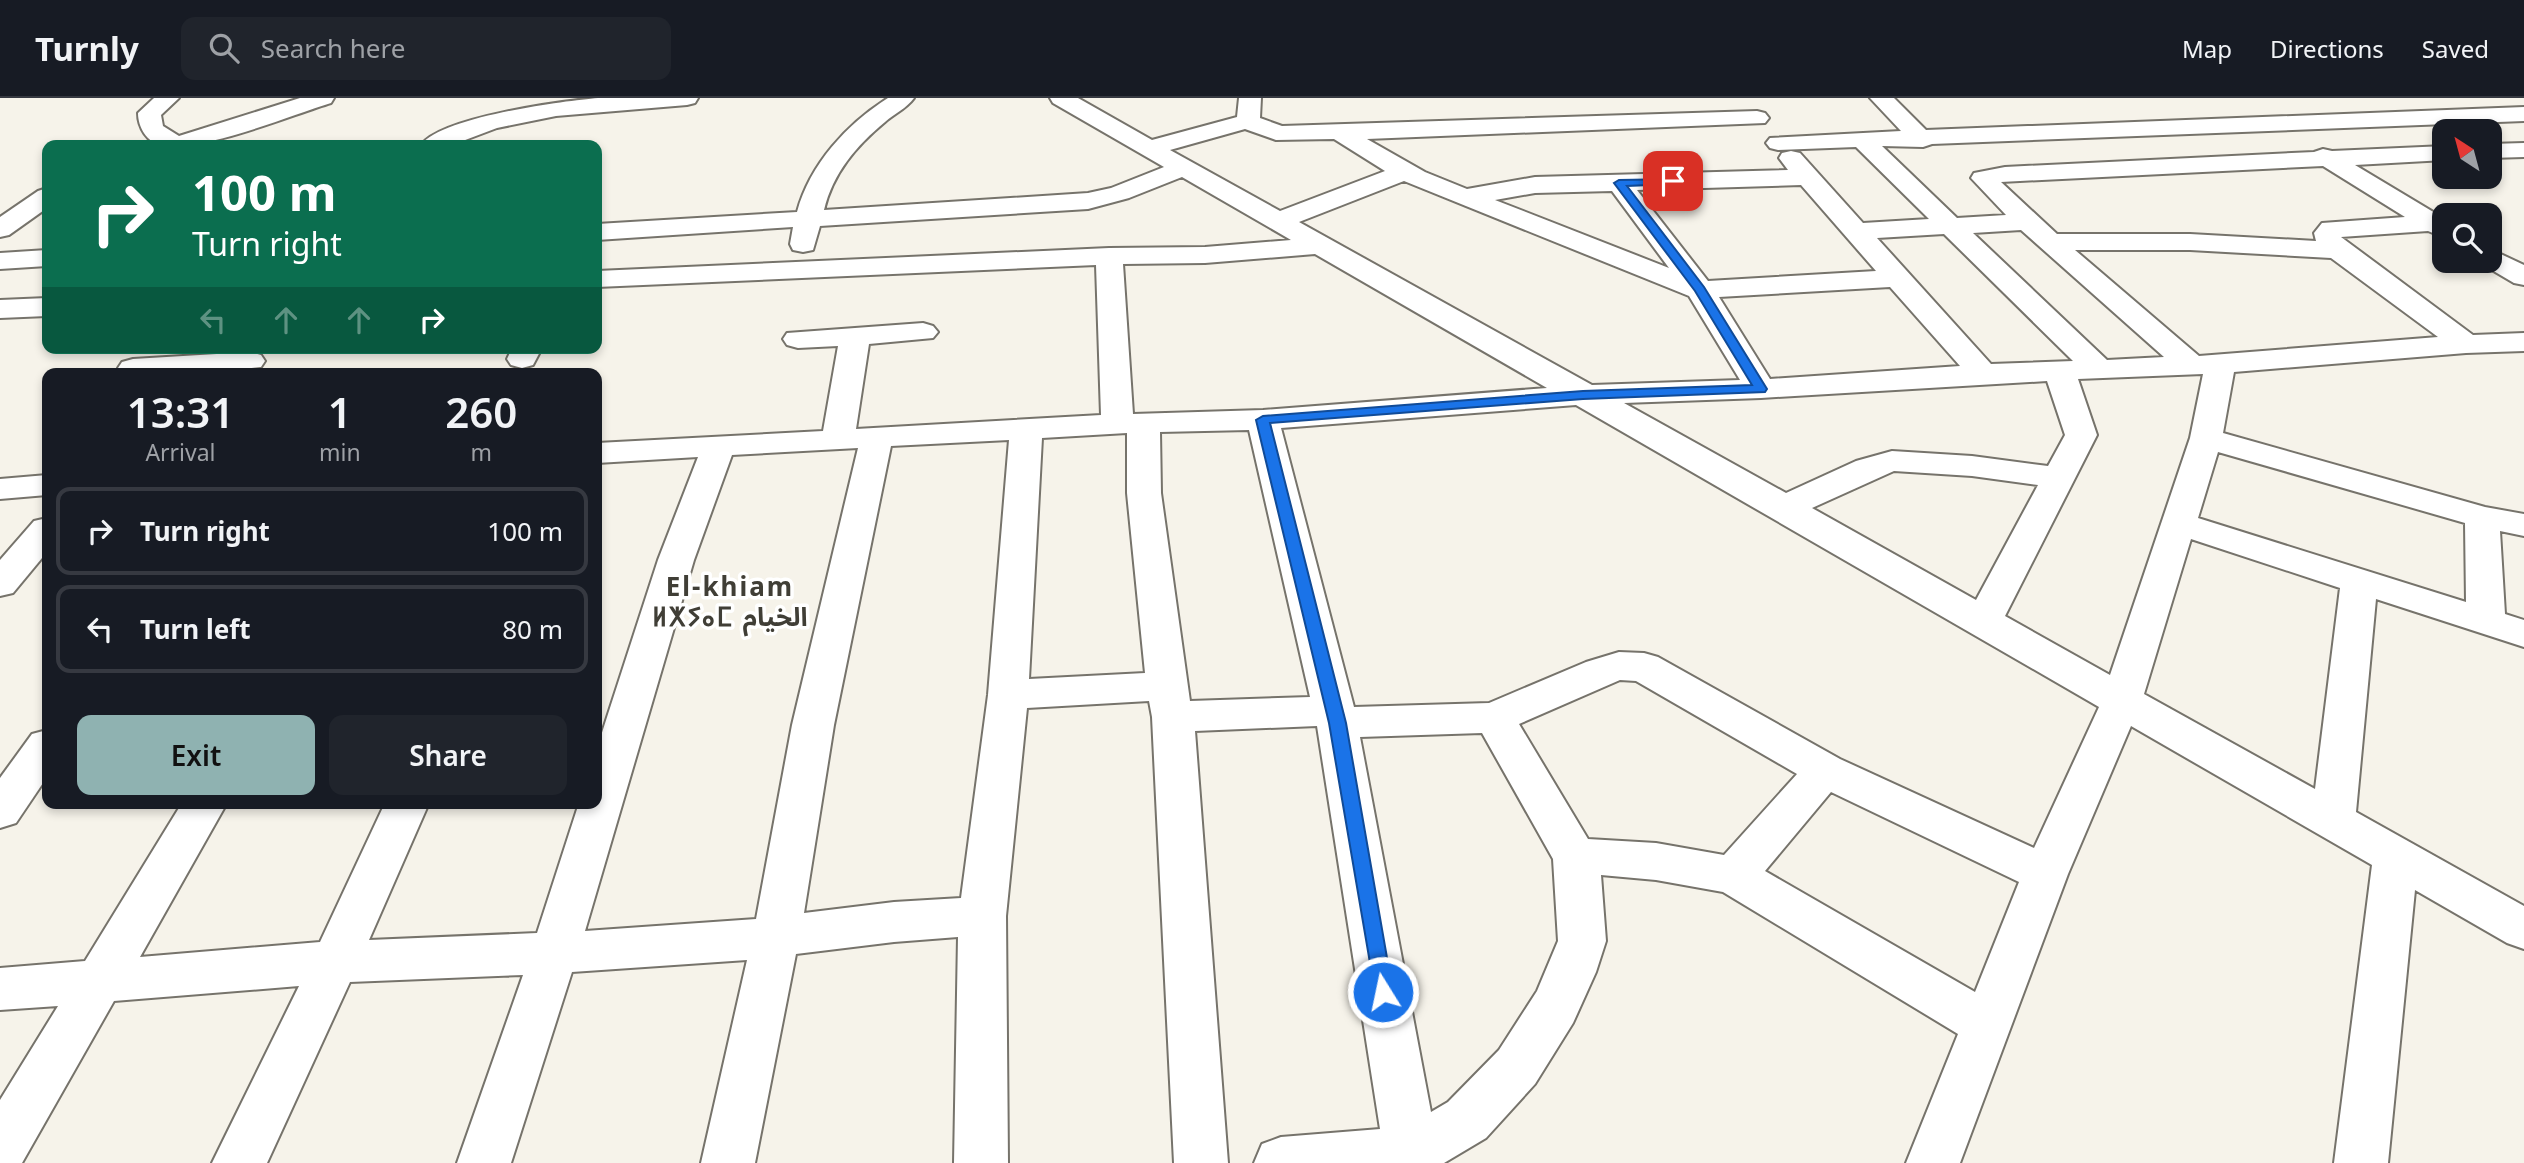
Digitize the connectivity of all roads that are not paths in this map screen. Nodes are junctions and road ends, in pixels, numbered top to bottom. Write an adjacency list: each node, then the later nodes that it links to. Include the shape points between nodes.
1 (169, 98): 16 (street, via 149,113 151,128)
2 (323, 98): 17 (street)
3 (687, 98): 18 (street, via 546,112)
4 (903, 98): 32 (street, via 842,152 819,186)
5 (1061, 98): 21 (street)
6 (1739, 98): 12 (street)
7 (1881, 98): 15 (street)
8 (2369, 98): 13 (street)
9 (1249, 109): 14 (street, via 1264,131 1278,135); 21 (street)
10 (2524, 114): 13 (street)
11 (2279, 117): 13 (street); 15 (street); 25 (street)
12 (1758, 118): 14 (street, via 1418,119); 20 (street)
13 (2405, 121)
14 (1340, 132): 27 (street)
15 (1923, 139): 19 (street)
16 (166, 140)
17 (191, 140)
18 (446, 140)
19 (1864, 142): 20 (street); 36 (street)
20 (1778, 144): 28 (street)
21 (1149, 148): 26 (street)
22 (2524, 150): 23 (street)
23 (2502, 151)
24 (2432, 154): 25 (street)
25 (2327, 158): 34 (street, via 1983,178); 35 (street)
26 (1182, 168): 32 (street, via 1088,201); 33 (street)
27 (1404, 172): 30 (street); 33 (street)
28 (1807, 177): 29 (street); 39 (street)
29 (1619, 183): 30 (street, via 1535,185); 52 (street)
30 (1466, 197): 52 (street)
31 (42, 200): 38 (street)
32 (808, 221): 40 (street); 48 (street)
33 (1278, 222): 42 (street)
34 (2027, 222): 36 (street); 41 (street)
35 (2432, 222)
36 (1950, 226): 39 (street); 64 (street)
37 (2432, 226): 43 (street, via 2331,229 2328,239)
38 (0, 229)
39 (1856, 231): 50 (street)
40 (602, 232)
41 (2050, 242): 43 (street, via 2190,242); 61 (street)
42 (1321, 246): 44 (street); 67 (street)
43 (2338, 250): 59 (street)
44 (1110, 256): 48 (street); 69 (street)
45 (42, 258): 46 (street)
46 (0, 261)
47 (2502, 264): 49 (street)
48 (796, 270): 51 (street)
49 (2524, 277)
50 (1898, 278): 52 (street); 65 (street)
51 (602, 279)
52 (1700, 290): 66 (street)
53 (42, 307): 54 (street)
54 (0, 309)
55 (923, 332): 56 (street)
56 (855, 336): 57 (street); 71 (street)
57 (798, 339)
58 (2524, 342): 59 (street)
59 (2466, 344): 61 (street)
60 (250, 361): 62 (street)
61 (2205, 365): 64 (street); 72 (street)
62 (192, 368)
63 (2059, 370): 64 (street); 65 (street); 75 (street, via 2081,436)
64 (2100, 370)
65 (1983, 374): 66 (street)
66 (1761, 389): 67 (street)
67 (1583, 395): 68 (street); 78 (street)
68 (1263, 420): 69 (street); 91 (street)
69 (1131, 424): 70 (street); 90 (street, via 1142,448)
70 (1026, 430): 71 (street); 88 (street)
71 (858, 438): 73 (street); 107 (street)
72 (2206, 438): 79 (street); 80 (street)
73 (719, 447): 74 (street); 95 (street, via 676,560)
74 (602, 453)
75 (2058, 478): 78 (street, via 1892,461); 86 (street)
76 (42, 485): 77 (street)
77 (0, 489)
78 (1783, 508): 86 (street)
79 (2482, 517): 81 (street); 85 (street)
80 (2178, 523): 83 (street); 89 (street)
81 (2524, 525)
82 (42, 535): 84 (street)
83 (2359, 582): 85 (street); 100 (street)
84 (0, 583)
85 (2486, 620): 87 (street)
86 (1983, 622): 89 (street)
87 (2524, 634)
88 (1008, 695): 90 (street); 105 (street)
89 (2122, 700): 100 (street); 103 (street)
90 (1170, 701): 91 (street); 119 (street)
91 (1336, 717): 92 (street); 114 (street)
92 (1494, 718): 94 (street, via 1600,672 1619,666 1644,667); 102 (street)
93 (42, 753): 99 (street)
94 (1825, 770): 103 (street); 104 (street)
95 (602, 799)
96 (202, 809): 110 (street)
97 (404, 809): 109 (street)
98 (599, 809): 108 (street)
99 (0, 811)
100 (2333, 821): 101 (street)
101 (2396, 856): 106 (street); 122 (street)
102 (1576, 859): 104 (street, via 1607,856 1674,863); 114 (street, via 1582,941 1555,1007 1517,1067 1467,1119)
103 (2045, 874): 112 (street)
104 (1734, 876): 112 (street)
105 (982, 916): 107 (street); 118 (street)
106 (2524, 929)
107 (776, 937): 108 (street, via 642,949); 117 (street)
108 (555, 951): 109 (street); 116 (street)
109 (335, 962): 110 (street); 115 (street)
110 (102, 981): 111 (street); 113 (street)
111 (0, 989)
112 (1987, 1025): 121 (street)
113 (0, 1149)
114 (1412, 1158): 120 (street)
115 (239, 1163)
116 (484, 1163)
117 (728, 1163)
118 (981, 1163)
119 (1201, 1163)
120 (1281, 1163)
121 (1933, 1163)
122 (2361, 1163)

